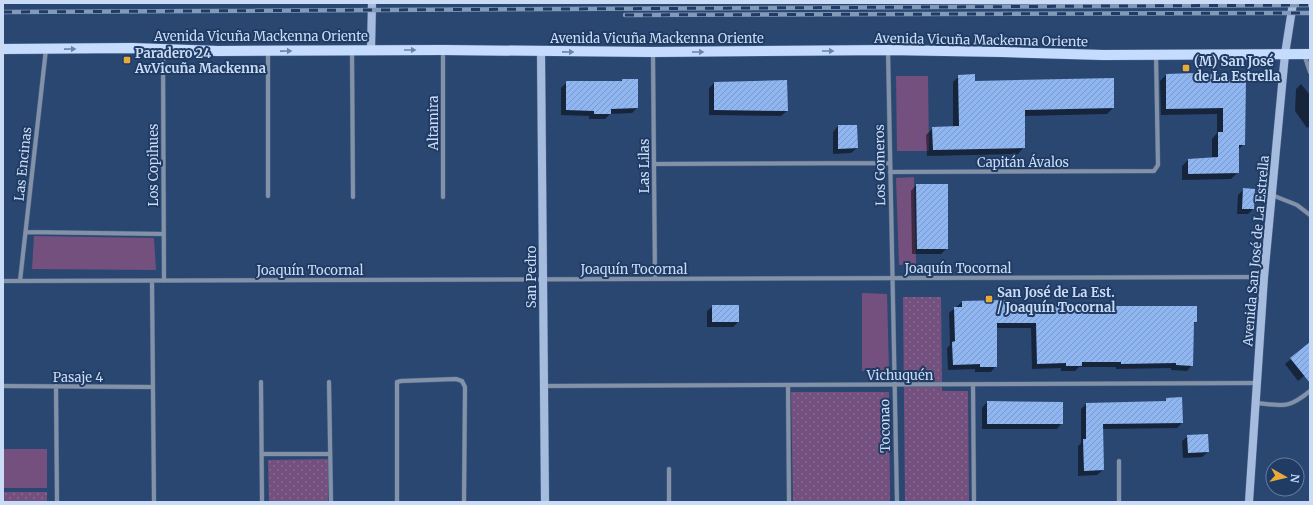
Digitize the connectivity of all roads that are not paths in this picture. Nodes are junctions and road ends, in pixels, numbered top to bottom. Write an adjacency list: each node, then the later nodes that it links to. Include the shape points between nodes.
1 (372, 3): 7 (main road)
2 (1293, 3): 13 (main road, Avenida San José de La Estrella)
3 (3, 49): 4 (main road, Avenida Vicuña Mackenna Oriente)
4 (46, 49): 5 (main road, Avenida Vicuña Mackenna Oriente, one-way to 5); 25 (street, Las Encinas)
5 (163, 49): 10 (main road, Avenida Vicuña Mackenna Oriente); 26 (street, Los Copihues)
6 (352, 50): 7 (main road, Avenida Vicuña Mackenna Oriente); 10 (main road, Avenida Vicuña Mackenna Oriente, one-way to 6); 22 (street)
7 (371, 50): 8 (main road, Avenida Vicuña Mackenna Oriente, one-way to 8)
8 (443, 50): 11 (main road, Avenida Vicuña Mackenna Oriente); 23 (street, Altamira)
9 (888, 50): 12 (main road, Avenida Vicuña Mackenna Oriente, one-way to 9); 15 (main road, Avenida Vicuña Mackenna Oriente); 17 (street, Los Gomeros)
10 (268, 51): 21 (street)
11 (541, 51): 12 (main road, Avenida Vicuña Mackenna Oriente, one-way to 12); 31 (main road, San Pedro)
12 (653, 52): 18 (street, Las Lilas)
13 (1285, 54): 14 (main road, Avenida Vicuña Mackenna Oriente); 15 (main road, Avenida Vicuña Mackenna Oriente); 20 (main road, Avenida San José de La Estrella)
14 (1307, 54): 16 (street)
15 (1156, 55): 19 (street, Capitán Ávalos, via 1156,170)
16 (1310, 72)
17 (890, 163): 18 (street); 19 (street, Los Gomeros)
18 (654, 164): 29 (street, Las Lilas)
19 (890, 172): 28 (street, Los Gomeros)
20 (1272, 195): 24 (street, via 1297,205); 27 (main road, Avenida San José de La Estrella)
21 (268, 196)
22 (353, 197)
23 (443, 197)
24 (1310, 215)
25 (26, 232): 26 (street); 33 (street, Las Encinas)
26 (164, 234): 30 (street, Los Copihues)
27 (1264, 277): 28 (street, Joaquín Tocornal); 37 (main road, Avenida San José de La Estrella)
28 (892, 278): 29 (street, Joaquín Tocornal); 40 (street, Toconao)
29 (655, 279): 31 (street, Joaquín Tocornal)
30 (164, 280): 31 (street, Joaquín Tocornal); 34 (street, Joaquín Tocornal)
31 (543, 280): 43 (main road, San Pedro)
32 (3, 281): 33 (street, Joaquín Tocornal)
33 (20, 281): 34 (street, Joaquín Tocornal)
34 (152, 281): 44 (street)
35 (261, 382): 47 (street)
36 (329, 382): 48 (street)
37 (1257, 383): 38 (street, Vichuquén); 46 (main road, Avenida San José de La Estrella)
38 (973, 384): 40 (street, Vichuquén); 61 (street)
39 (788, 385): 40 (street, Vichuquén); 43 (street, Vichuquén); 59 (street)
40 (894, 385): 60 (street, Toconao)
41 (3, 386): 42 (street, Pasaje 4)
42 (56, 386): 44 (street, Pasaje 4); 51 (street)
43 (544, 386): 57 (main road, San Pedro)
44 (153, 387): 52 (street)
45 (1310, 391): 46 (street, via 1288,405)
46 (1256, 403): 63 (main road, Avenida San José de La Estrella)
47 (262, 454): 48 (street); 53 (street)
48 (330, 454): 54 (street)
49 (1119, 461): 62 (street)
50 (669, 469): 58 (street)
51 (57, 502)
52 (154, 502)
53 (262, 502)
54 (331, 502)
55 (397, 502): 56 (street, via 397,382 456,379 462,381 464,387)
56 (464, 502)
57 (545, 502)
58 (669, 502)
59 (789, 502)
60 (897, 502)
61 (974, 502)
62 (1119, 502)
63 (1249, 502)

